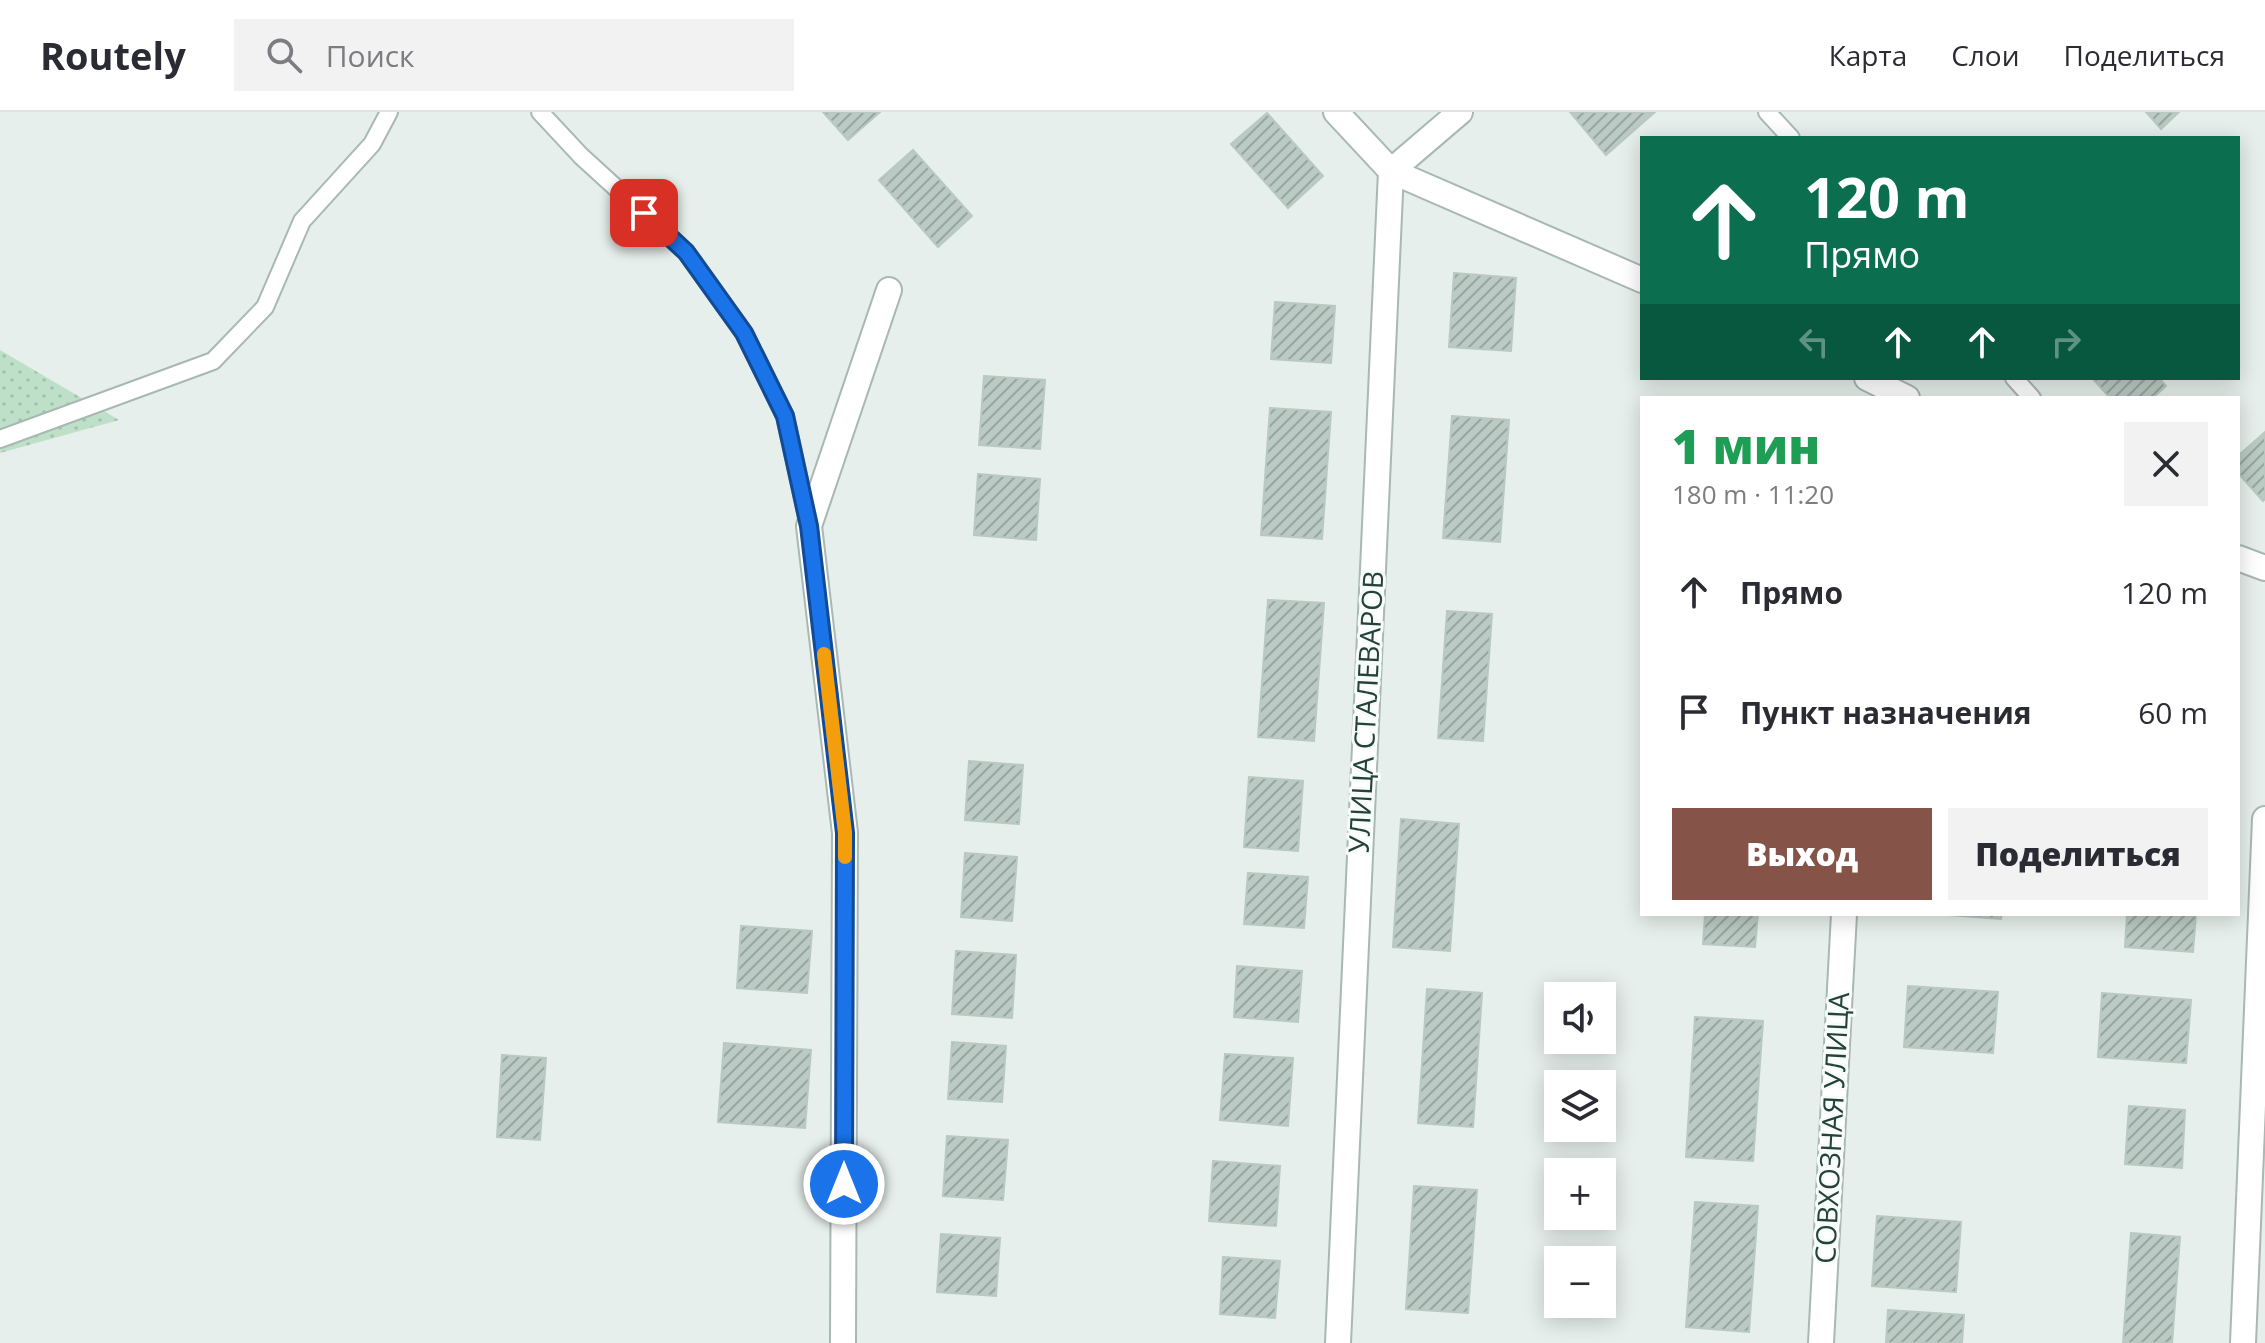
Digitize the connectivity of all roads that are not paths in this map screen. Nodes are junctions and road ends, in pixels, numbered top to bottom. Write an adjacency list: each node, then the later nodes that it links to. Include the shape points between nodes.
1 (389, 112): 14 (lane, via 372,144 302,221 265,307 213,361)
2 (540, 112): 15 (lane, via 686,252 744,333 785,416)
3 (1336, 112): 7 (street)
4 (1460, 112): 7 (street)
5 (1767, 112): 6 (lane)
6 (1789, 136)
7 (1391, 171): 8 (street); 21 (street, УЛИЦА СТАЛЕВАРОВ)
8 (1640, 279)
9 (889, 290): 15 (street)
10 (2016, 380): 13 (lane)
11 (1871, 386): 12 (street)
12 (1901, 396)
13 (2030, 396)
14 (0, 439)
15 (809, 526): 20 (street, via 845,833)
16 (2240, 559): 17 (street)
17 (2265, 568)
18 (2265, 819): 23 (street)
19 (1844, 916): 22 (street, СОВХОЗНАЯ УЛИЦА)
20 (843, 1343)
21 (1338, 1343)
22 (1821, 1343)
23 (2243, 1343)

